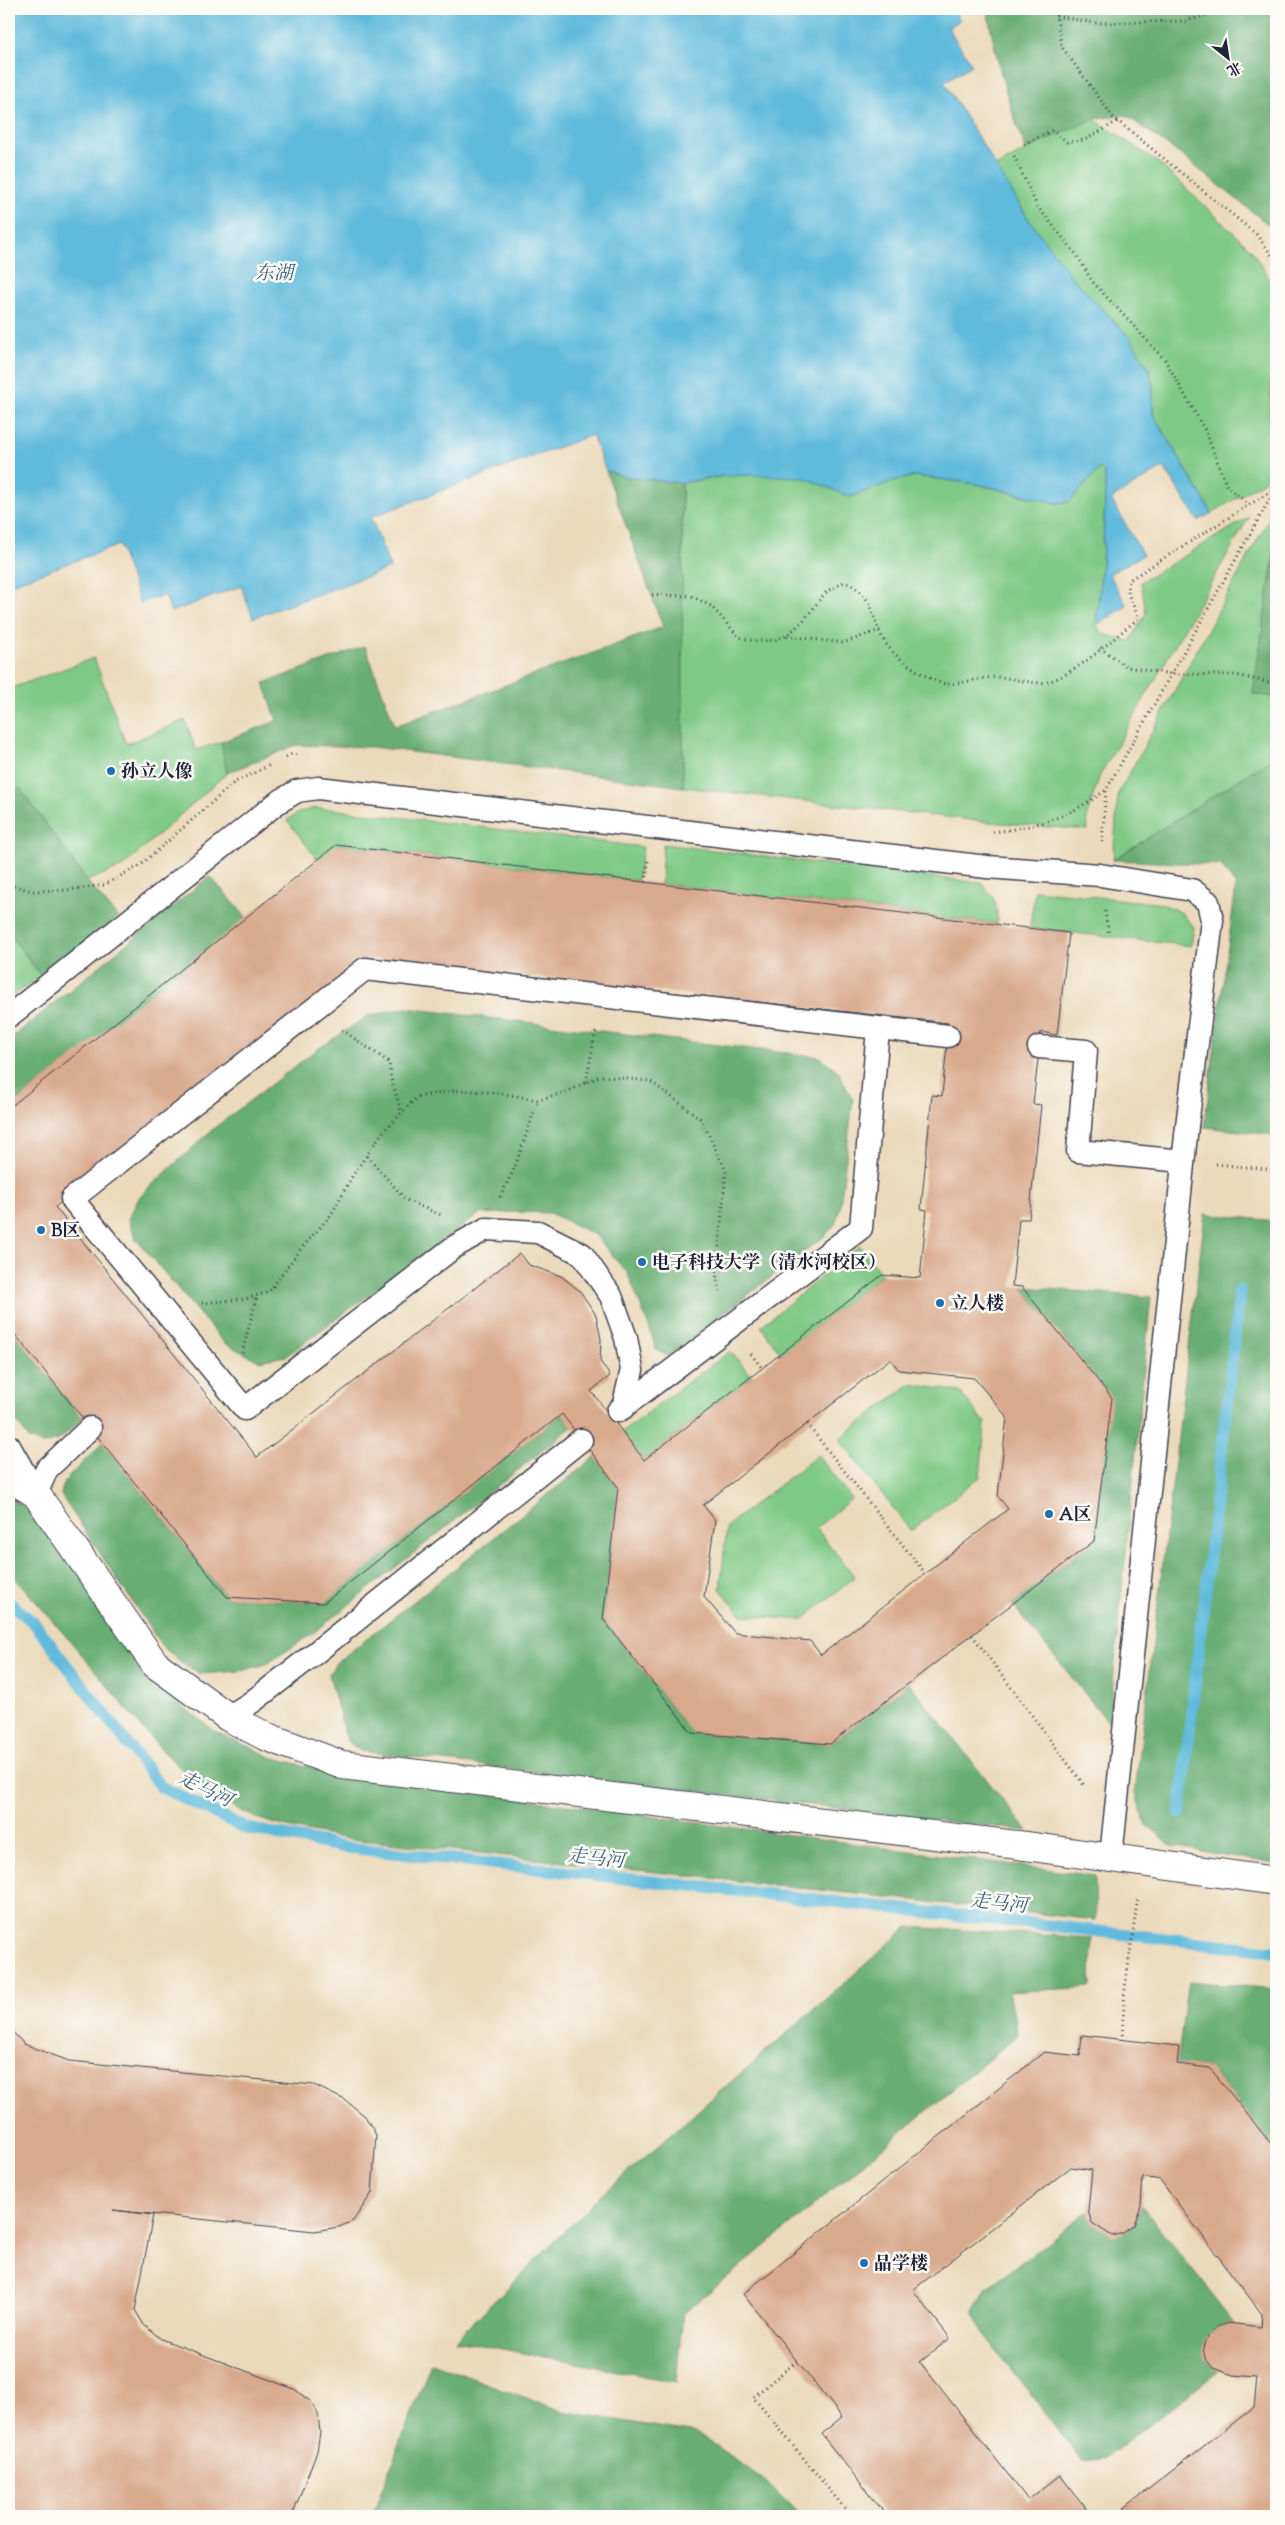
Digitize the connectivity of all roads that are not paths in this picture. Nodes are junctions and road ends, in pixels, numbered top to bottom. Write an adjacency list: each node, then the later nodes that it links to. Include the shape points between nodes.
1 (9, 1016): 5 (lane, via 277,803 297,791 311,789 987,867 1100,875 1192,890 1208,902 1212,920)
2 (878, 1029): 2 (lane, via 365,969 72,1199 165,1311 187,1352 217,1375 245,1409 454,1247 477,1234 538,1232 582,1254 611,1296 626,1338 632,1370 617,1412 861,1228); 3 (lane)
3 (948, 1036)
4 (1039, 1047): 5 (lane, via 1086,1051 1078,1151)
5 (1184, 1161): 12 (lane)
6 (90, 1428): 10 (lane, via 47,1469)
7 (582, 1440): 11 (lane, via 306,1660)
8 (9, 1446): 10 (lane)
9 (9, 1477): 10 (street)
10 (36, 1494): 11 (street, via 155,1664)
11 (228, 1717): 12 (street, via 265,1736 342,1765)
12 (1111, 1857): 13 (street)
13 (1276, 1881)

